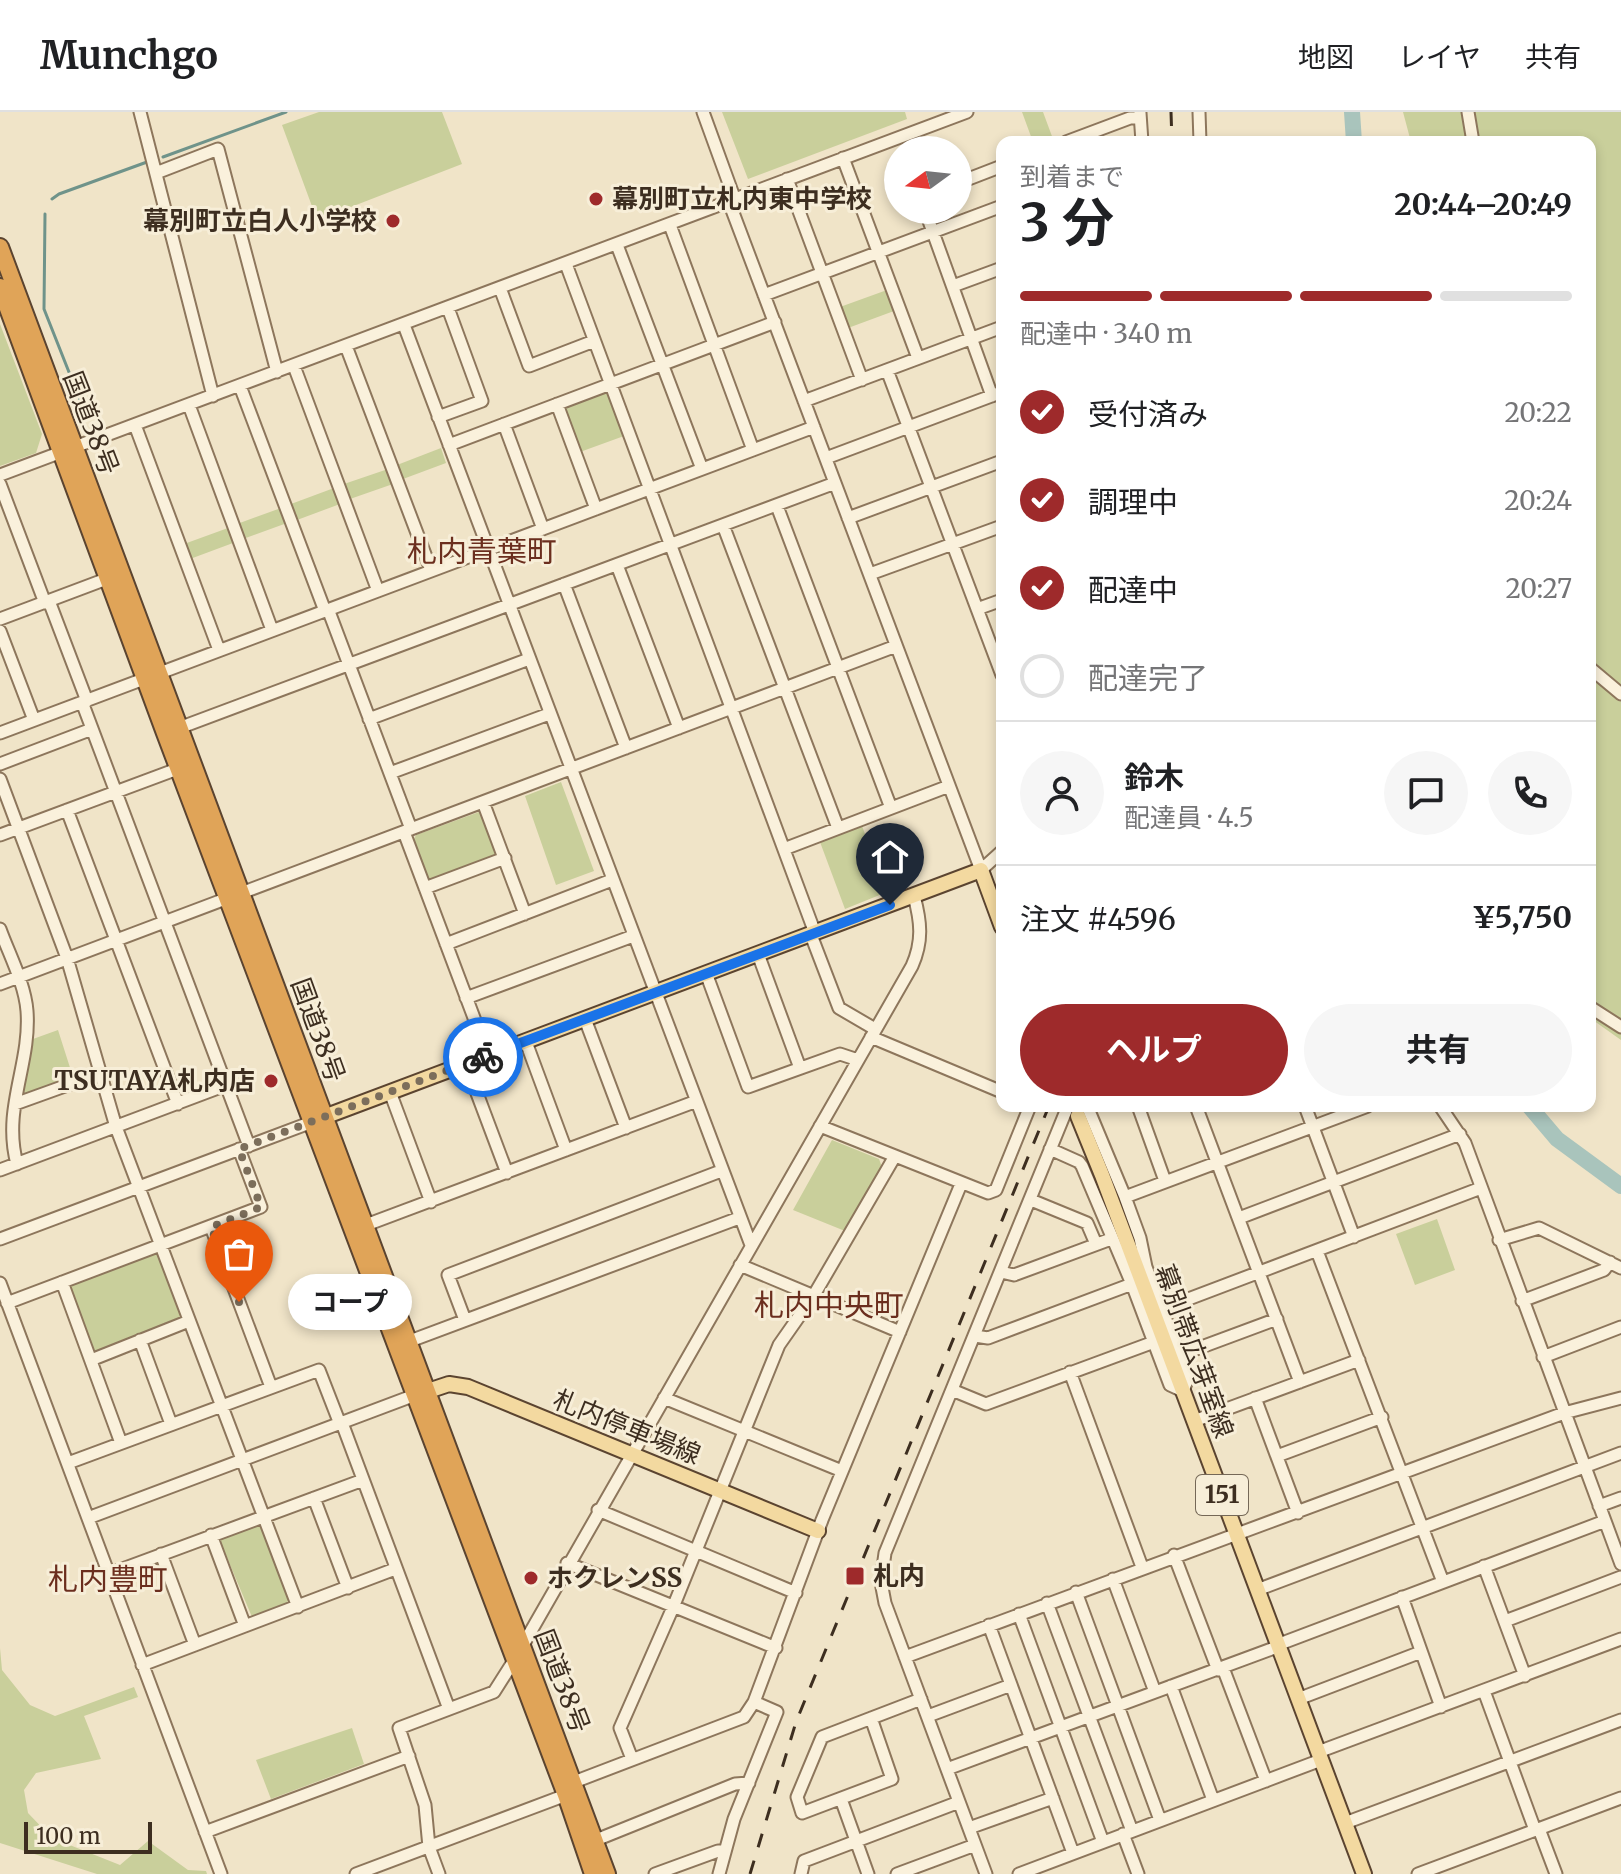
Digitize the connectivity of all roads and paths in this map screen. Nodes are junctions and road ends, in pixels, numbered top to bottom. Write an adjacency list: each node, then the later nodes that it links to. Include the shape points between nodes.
1 (140, 112): 15 (street)
2 (703, 112): 18 (street)
3 (1199, 112): 10 (street)
4 (1468, 112): 11 (street)
5 (962, 113): 7 (street)
6 (1140, 115): 8 (street); 9 (street)
7 (917, 136)
8 (1082, 136)
9 (1142, 136)
10 (1200, 136)
11 (1472, 136)
12 (884, 148): 13 (street)
13 (843, 158): 17 (street); 25 (street)
14 (996, 168): 16 (street)
15 (156, 173): 45 (street, via 218,149); 51 (street)
16 (972, 178)
17 (787, 179): 18 (street); 28 (street)
18 (732, 201): 21 (street); 32 (street)
19 (996, 208): 22 (street)
20 (930, 224): 22 (street)
21 (670, 225): 23 (street); 39 (street)
22 (933, 232): 25 (street); 29 (street)
23 (617, 245): 26 (street); 42 (street)
24 (0, 247): 61 (highway, 国道38号)
25 (878, 253): 28 (street); 41 (street)
26 (566, 264): 31 (street); 38 (street)
27 (996, 270): 29 (street)
28 (823, 273): 32 (street); 46 (street)
29 (953, 286): 37 (street)
30 (0, 287): 61 (highway, 国道38号)
31 (500, 288): 33 (street); 38 (street, via 529,366)
32 (764, 295): 34 (street)
33 (448, 308): 35 (street); 55 (street, via 482,401)
34 (775, 322): 39 (street); 52 (street)
35 (404, 325): 40 (street); 55 (street)
36 (996, 329): 37 (street)
37 (972, 338): 41 (street); 49 (street)
38 (594, 341): 47 (street)
39 (715, 345): 42 (street); 62 (street)
40 (346, 346): 43 (street); 81 (street)
41 (918, 358): 44 (street)
42 (662, 364): 47 (street); 65 (street)
43 (294, 366): 45 (street); 85 (street)
44 (887, 370): 46 (street); 59 (street)
45 (277, 372): 48 (street)
46 (862, 380): 52 (street)
47 (610, 384): 53 (street); 70 (street)
48 (240, 386): 51 (street); 90 (street)
49 (996, 392)
50 (996, 394): 59 (street)
51 (213, 396): 54 (street)
52 (804, 401): 58 (street)
53 (557, 404): 56 (street); 72 (street)
54 (189, 405): 57 (street); 92 (street)
55 (438, 417): 60 (street)
56 (504, 424): 60 (street); 76 (street)
57 (135, 425): 61 (street); 95 (street)
58 (814, 427): 62 (street); 63 (street)
59 (909, 427): 63 (street); 69 (street)
60 (449, 445): 79 (street)
61 (68, 449): 66 (street); 83 (highway, 国道38号); 101 (highway, 国道38号)
62 (753, 450): 65 (street)
63 (826, 458): 67 (street)
64 (996, 463): 69 (street)
65 (702, 469): 70 (street)
66 (0, 475)
67 (835, 483): 71 (street); 73 (street)
68 (0, 484): 86 (street)
69 (931, 488): 73 (street); 77 (street)
70 (650, 489): 72 (street); 78 (street)
71 (777, 506): 74 (street); 99 (street)
72 (596, 509): 76 (street)
73 (848, 518): 82 (street)
74 (723, 525): 78 (street); 102 (street)
75 (996, 528): 77 (street)
76 (543, 529): 79 (street)
77 (953, 544): 82 (street); 89 (street)
78 (670, 545): 80 (street); 105 (street)
79 (488, 550): 81 (street); 88 (street)
80 (617, 565): 84 (street); 110 (street)
81 (431, 570): 85 (street)
82 (870, 574): 94 (street)
83 (109, 578): 86 (street); 101 (highway, 国道38号)
84 (564, 584): 88 (street); 113 (street)
85 (378, 591): 90 (street)
86 (47, 602): 91 (street); 104 (street)
87 (996, 602): 89 (street)
88 (508, 605): 96 (street); 98 (street)
89 (977, 609): 97 (street)
90 (326, 610): 92 (street); 98 (street)
91 (0, 619)
92 (272, 630): 95 (street)
93 (0, 631): 108 (street)
94 (896, 646): 99 (street); 119 (street)
95 (219, 650): 101 (street)
96 (529, 659): 106 (street); 107 (street)
97 (996, 659)
98 (349, 665): 107 (street); 109 (street)
99 (838, 669): 102 (street); 122 (street)
100 (1596, 673): 103 (street)
101 (152, 675): 104 (street); 109 (highway, 国道38号); 115 (highway, 国道38号)
102 (785, 689): 105 (street); 125 (street)
103 (1621, 694)
104 (84, 701): 108 (street); 111 (street)
105 (731, 709): 110 (street); 128 (street)
106 (549, 714): 116 (street); 117 (street)
107 (369, 719): 117 (street)
108 (34, 720): 112 (street)
109 (179, 728): 134 (highway, 国道38号)
110 (679, 728): 113 (street)
111 (92, 729): 114 (street); 120 (street)
112 (0, 733)
113 (626, 748): 116 (street)
114 (0, 764)
115 (180, 768): 120 (street); 134 (highway, 国道38号)
116 (570, 769): 121 (street); 132 (street)
117 (390, 773): 126 (street)
118 (0, 779): 124 (street)
119 (949, 786): 122 (street); 131 (street)
120 (116, 792): 123 (street); 138 (street)
121 (483, 802): 126 (street); 130 (street)
122 (891, 808): 125 (street)
123 (67, 810): 124 (street); 142 (street)
124 (18, 828): 127 (street); 145 (street)
125 (838, 828): 128 (street)
126 (408, 830): 133 (street); 134 (street)
127 (0, 835)
128 (784, 849): 140 (street)
129 (996, 856): 131 (street)
130 (505, 858): 133 (street); 137 (street)
131 (981, 870): 135 (main road); 136 (main road)
132 (612, 880): 137 (street); 141 (street)
133 (425, 888): 143 (street)
134 (235, 895): 138 (street); 176 (highway, 国道38号)
135 (914, 896): 140 (main road); 154 (street, via 921,921 918,952)
136 (996, 911)
137 (525, 914): 143 (street)
138 (166, 921): 142 (street); 161 (street)
139 (0, 929): 147 (street)
140 (813, 934): 144 (main road); 154 (street, via 839,1008)
141 (633, 936): 149 (street); 150 (street)
142 (116, 939): 145 (street); 166 (street)
143 (446, 944): 150 (street)
144 (758, 954): 146 (main road); 159 (street)
145 (67, 958): 147 (street); 160 (street)
146 (706, 973): 149 (main road); 159 (street, via 748,1087)
147 (18, 977): 148 (street); 165 (street, via 27,1008 27,1034)
148 (0, 984)
149 (654, 993): 152 (main road); 164 (street)
150 (466, 998): 156 (street)
151 (1596, 1011): 153 (street)
152 (585, 1019): 155 (main road); 180 (street)
153 (1621, 1027)
154 (873, 1033): 157 (street); 162 (street)
155 (526, 1042): 156 (main road); 184 (street)
156 (488, 1055): 158 (main road)
157 (858, 1060): 159 (street, via 840,1054); 177 (street)
158 (466, 1064): 163 (main road); 190 (street)
159 (800, 1068)
160 (101, 1073): 165 (street); 178 (street)
161 (226, 1085): 166 (street); 182 (street)
162 (996, 1089)
163 (390, 1092): 176 (main road); 198 (street)
164 (694, 1102): 180 (street); 189 (street)
165 (15, 1104): 187 (street, via 11,1120)
166 (178, 1104): 178 (street)
167 (1028, 1112): 193 (street, via 996,1190 988,1193)
168 (1076, 1112): 183 (street)
169 (1079, 1112): 239 (main road, 幕別帯広芽室線 / 151)
170 (1080, 1112): 196 (street)
171 (1140, 1112): 191 (street)
172 (1199, 1112): 186 (street)
173 (1307, 1112): 179 (street)
174 (1352, 1112): 179 (street)
175 (1444, 1112): 181 (street)
176 (319, 1120): 182 (street); 201 (highway, 国道38号); 230 (highway, 国道38号)
177 (820, 1126): 185 (street); 208 (street)
178 (116, 1127): 187 (street); 194 (street)
179 (1312, 1127): 186 (street); 192 (street)
180 (626, 1128): 184 (street)
181 (1460, 1134): 192 (street); 195 (street)
182 (244, 1148): 194 (street); 202 (street, via 261,1207)
183 (1050, 1149): 197 (street); 205 (street, via 1082,1166)
184 (566, 1150): 190 (street)
185 (895, 1156): 193 (street); 218 (street)
186 (1218, 1162): 191 (street); 200 (street)
187 (17, 1164): 188 (street)
188 (0, 1170)
189 (721, 1171): 199 (street); 223 (street, via 448,1275)
190 (507, 1173): 198 (street)
191 (1165, 1181): 196 (street)
192 (1333, 1183): 200 (street); 203 (street)
193 (961, 1184): 226 (street)
194 (138, 1186): 204 (street); 209 (street)
195 (1481, 1188): 203 (street); 206 (street)
196 (1125, 1197): 221 (street)
197 (1031, 1200): 207 (street, via 1087,1223); 213 (street)
198 (431, 1202): 201 (street)
199 (739, 1218): 208 (street); 223 (street)
200 (1239, 1218): 214 (street)
201 (366, 1225): 230 (highway, 国道38号)
202 (211, 1227): 209 (street); 237 (street)
203 (1354, 1237): 210 (street)
204 (0, 1239)
205 (1111, 1239): 207 (street); 217 (street)
206 (1499, 1240): 212 (street, via 1539,1228); 219 (street)
207 (1096, 1244): 213 (street, via 1014,1275)
208 (751, 1245): 211 (street)
209 (161, 1246): 215 (street); 224 (street)
210 (1317, 1251): 214 (street); 234 (street)
211 (740, 1265): 218 (street); 242 (street)
212 (1615, 1265): 219 (street)
213 (1001, 1272): 227 (street)
214 (1259, 1272): 221 (street); 222 (street)
215 (62, 1282): 220 (street); 233 (street)
216 (0, 1283): 220 (street)
217 (1132, 1284): 227 (street, via 988,1338); 229 (street)
218 (814, 1295): 226 (street); 250 (street, via 779,1345)
219 (1522, 1301): 232 (street)
220 (7, 1303): 256 (street)
221 (1162, 1309): 231 (street)
222 (1277, 1319): 231 (street); 236 (street)
223 (465, 1320): 230 (street)
224 (189, 1321): 228 (street); 244 (street)
225 (1621, 1327): 232 (street)
226 (900, 1332): 258 (street)
227 (975, 1336): 238 (street)
228 (140, 1340): 233 (street); 248 (street)
229 (1154, 1342): 235 (street); 239 (street, via 1170,1385)
230 (403, 1344): 240 (highway, 国道38号)
231 (1180, 1355): 239 (street, via 1188,1378)
232 (1543, 1357): 245 (street)
233 (91, 1360): 251 (street)
234 (1359, 1360): 236 (street); 246 (street)
235 (1070, 1372): 238 (street, via 986,1404); 280 (street)
236 (1300, 1382): 243 (street)
237 (271, 1387): 244 (street); 249 (street, via 319,1370)
238 (952, 1390): 304 (street, via 885,1553 885,1603)
239 (1183, 1391): 247 (main road, 幕別帯広芽室線 / 151)
240 (422, 1393): 249 (street); 253 (main road, 札内停車場線, via 449,1384 468,1387); 302 (highway, 国道38号)
241 (1621, 1396): 245 (street)
242 (664, 1398): 250 (street); 253 (street)
243 (1255, 1398): 247 (street); 254 (street)
244 (221, 1406): 248 (street); 255 (street)
245 (1564, 1413): 257 (street); 259 (street)
246 (1382, 1417): 254 (street); 259 (street)
247 (1194, 1421): 273 (main road, 幕別帯広芽室線 / 151)
248 (171, 1424): 251 (street)
249 (341, 1424): 255 (street); 260 (street)
250 (744, 1430): 258 (street); 261 (street)
251 (121, 1443): 256 (street)
252 (1621, 1453): 257 (street)
253 (630, 1454): 261 (main road, 札内停車場線); 265 (street)
254 (1277, 1456): 266 (street)
255 (242, 1460): 267 (street); 268 (street)
256 (68, 1463): 268 (street)
257 (1585, 1467): 264 (street); 270 (street)
258 (842, 1471): 271 (street)
259 (1403, 1474): 266 (street); 270 (street)
260 (363, 1480): 262 (street); 281 (street)
261 (720, 1491): 271 (main road, 札内停車場線); 274 (street)
262 (314, 1498): 267 (street); 286 (street)
263 (1621, 1498): 264 (street)
264 (1599, 1506): 269 (street)
265 (598, 1510): 274 (street); 278 (street)
266 (1298, 1513): 273 (street)
267 (263, 1516): 272 (street); 293 (street)
268 (88, 1518): 282 (street)
269 (1605, 1521): 277 (street); 279 (street)
270 (1423, 1528): 285 (street); 287 (street)
271 (818, 1531): 289 (street)
272 (211, 1535): 275 (street); 297 (street)
273 (1237, 1535): 276 (street); 287 (main road, 幕別帯広芽室線 / 151)
274 (695, 1550): 289 (street); 292 (street)
275 (161, 1554): 282 (street); 299 (street)
276 (1174, 1555): 280 (street); 306 (street)
277 (1621, 1562)
278 (567, 1563): 292 (street); 302 (street)
279 (1484, 1566): 285 (street); 295 (street)
280 (1142, 1567): 284 (street)
281 (395, 1569): 286 (street); 317 (street)
282 (109, 1574): 305 (street)
283 (1621, 1577): 295 (street)
284 (1113, 1579): 288 (street); 311 (street)
285 (1443, 1582): 290 (street)
286 (348, 1588): 293 (street)
287 (1257, 1590): 300 (main road, 幕別帯広芽室線 / 151)
288 (1076, 1592): 291 (street); 315 (street)
289 (796, 1593): 301 (street)
290 (1402, 1597): 300 (street); 303 (street)
291 (1047, 1603): 294 (street); 319 (street)
292 (674, 1605): 301 (street); 326 (street, via 620,1728)
293 (298, 1607): 297 (street)
294 (1019, 1614): 296 (street); 322 (street)
295 (1505, 1621): 307 (street)
296 (989, 1625): 304 (street); 308 (street)
297 (245, 1626): 299 (street)
298 (1621, 1639): 307 (street)
299 (195, 1645): 305 (street)
300 (1277, 1646): 306 (street); 313 (main road, 幕別帯広芽室線 / 151)
301 (776, 1648): 314 (street)
302 (519, 1651): 317 (street, via 494,1692); 331 (highway, 国道38号)
303 (1421, 1652): 313 (street); 316 (street)
304 (905, 1657): 312 (street)
305 (142, 1665): 341 (street)
306 (1220, 1669): 309 (street); 329 (street)
307 (1525, 1676): 310 (street)
308 (1011, 1685): 318 (street); 323 (street)
309 (1171, 1686): 311 (street); 335 (street)
310 (1484, 1691): 316 (street); 327 (street)
311 (1155, 1692): 315 (street)
312 (921, 1699): 318 (street); 320 (street)
313 (1298, 1699): 325 (main road, 幕別帯広芽室線 / 151)
314 (754, 1702): 326 (street, via 744,1717); 330 (street, via 777,1712)
315 (1118, 1706): 319 (street); 337 (street)
316 (1441, 1707): 325 (street)
317 (449, 1709): 324 (street, via 399,1728)
318 (928, 1716): 328 (street)
319 (1090, 1717): 322 (street); 342 (street)
320 (871, 1718): 334 (street, via 892,1779); 334 (street, via 822,1737 797,1797 802,1813)
321 (1621, 1720): 327 (street)
322 (1061, 1728): 323 (street); 345 (street)
323 (1031, 1739): 328 (street); 332 (street)
324 (409, 1756): 341 (street); 347 (street, via 425,1805)
325 (1320, 1756): 329 (street); 338 (main road, 幕別帯広芽室線 / 151)
326 (632, 1759): 331 (street)
327 (1510, 1762): 338 (street); 340 (street)
328 (947, 1769): 336 (street)
329 (1266, 1781): 335 (street)
330 (749, 1783): 343 (street); 348 (street)
331 (570, 1788): 343 (highway, 国道38号); 347 (street); 353 (highway, 国道38号)
332 (1053, 1798): 339 (street); 349 (street)
333 (1621, 1798): 340 (street)
334 (841, 1799): 344 (street)
335 (1213, 1800): 337 (street)
336 (959, 1802): 339 (street); 344 (street)
337 (1160, 1820): 342 (street)
338 (1345, 1823): 363 (main road, 幕別帯広芽室線 / 151)
339 (969, 1828): 346 (street)
340 (1537, 1829): 364 (street); 365 (street)
341 (205, 1832): 350 (street)
342 (1128, 1832): 345 (street); 362 (street)
343 (596, 1840): 354 (highway, 国道38号)
344 (856, 1842): 357 (street, via 804,1861); 358 (street)
345 (1103, 1842): 349 (street)
346 (975, 1845): 359 (street); 360 (street)
347 (429, 1847): 351 (street); 352 (street)
348 (725, 1851): 355 (street); 356 (street)
349 (1073, 1853): 361 (street)
350 (221, 1874)
351 (359, 1874)
352 (439, 1874)
353 (593, 1874)
354 (607, 1874)
355 (655, 1874)
356 (719, 1874)
357 (801, 1874)
358 (868, 1874)
359 (897, 1874)
360 (986, 1874)
361 (1019, 1874)
362 (1138, 1874)
363 (1364, 1874)
364 (1418, 1874)
365 (1556, 1874)

